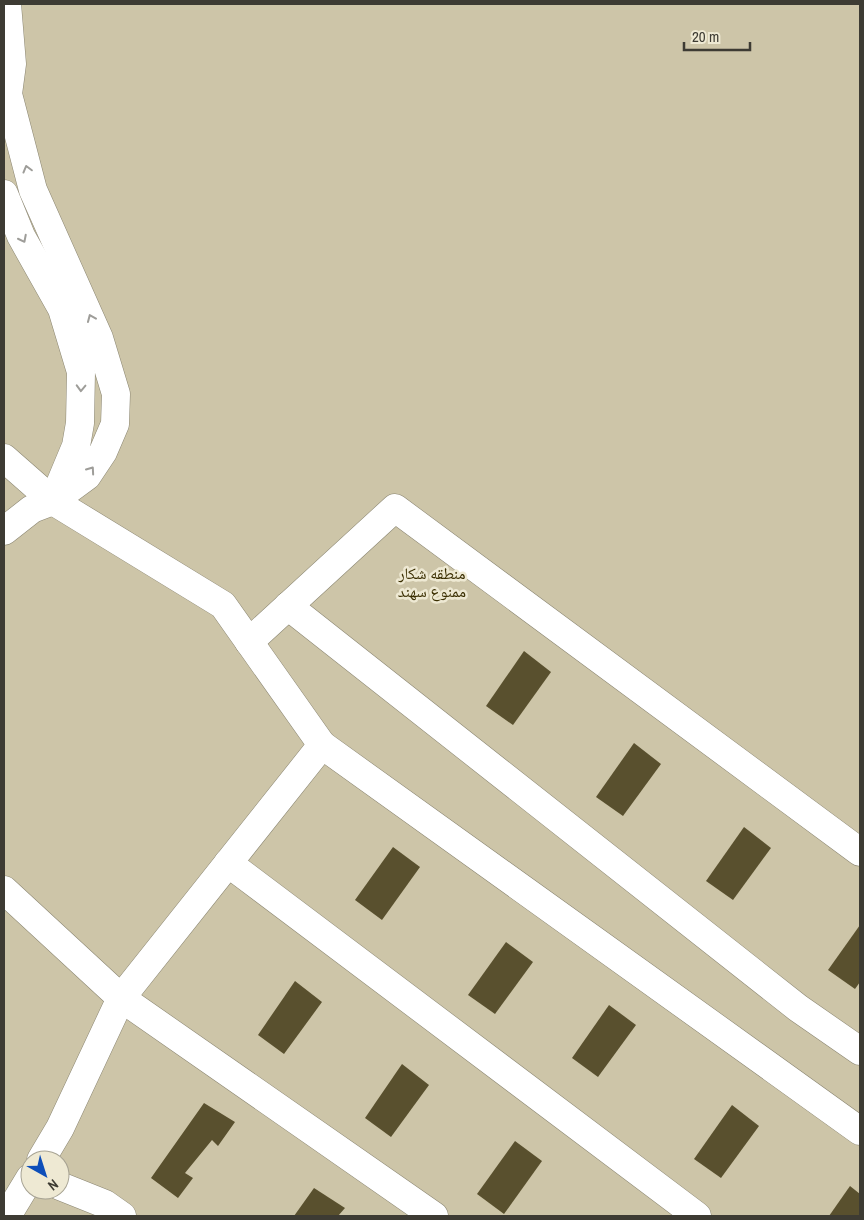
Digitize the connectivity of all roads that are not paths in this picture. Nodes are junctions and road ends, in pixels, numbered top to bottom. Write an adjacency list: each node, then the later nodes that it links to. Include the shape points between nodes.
1 (7, 4): 2 (street)
2 (8, 61): 5 (street, one-way to 2, via 87,476 103,452 115,424 116,394 99,338 33,190 8,94)
3 (4, 194): 5 (street, one-way to 5, via 21,236 62,309 81,372 76,446)
4 (4, 458): 5 (street)
5 (53, 501): 6 (street, via 32,509); 8 (street, via 223,605)
6 (4, 532)
7 (288, 606): 8 (street); 10 (street, via 395,508); 14 (street, via 798,1008)
8 (249, 642): 9 (street)
9 (322, 745): 11 (street); 15 (street)
10 (860, 852)
11 (228, 863): 13 (street); 22 (street)
12 (4, 890): 13 (street)
13 (121, 998): 16 (street); 21 (street)
14 (860, 1051)
15 (860, 1131)
16 (47, 1150)
17 (70, 1190): 20 (street, via 105,1204)
18 (20, 1195): 19 (street)
19 (7, 1216)
20 (122, 1216)
21 (434, 1216)
22 (698, 1216)

